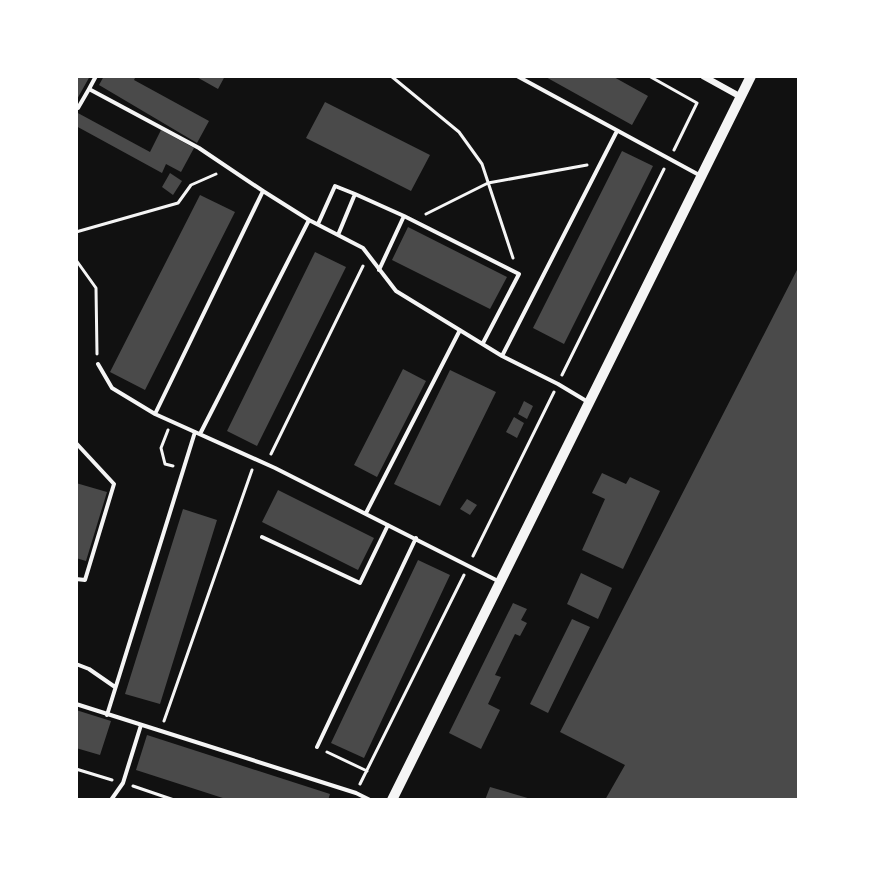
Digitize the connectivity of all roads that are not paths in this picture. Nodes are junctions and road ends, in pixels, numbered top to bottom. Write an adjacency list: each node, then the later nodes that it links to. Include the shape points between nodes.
1 (96, 76): 5 (lane)
2 (517, 76): 8 (lane)
3 (704, 76): 6 (street)
4 (751, 76): 6 (street)
5 (89, 89): 7 (lane); 10 (lane, via 199,148)
6 (741, 97): 9 (street)
7 (78, 108)
8 (617, 131): 9 (lane); 19 (lane)
9 (701, 177): 21 (street)
10 (263, 191): 13 (lane); 22 (lane)
11 (355, 194): 12 (lane); 14 (lane, via 335,186); 15 (lane)
12 (404, 216): 16 (lane); 18 (lane, via 519,274)
13 (309, 220): 14 (lane); 23 (lane)
14 (318, 224): 15 (lane)
15 (338, 235): 16 (lane, via 363,248)
16 (379, 270): 17 (lane, via 396,291)
17 (460, 330): 18 (lane); 25 (lane)
18 (483, 343): 19 (lane)
19 (502, 357): 21 (lane)
20 (98, 364): 22 (lane, via 112,388)
21 (589, 403): 30 (street)
22 (155, 414): 23 (lane)
23 (198, 433): 25 (lane); 32 (lane, via 183,469)
24 (76, 443): 29 (lane, via 114,484 85,580)
25 (366, 513): 26 (lane)
26 (388, 525): 27 (lane, via 360,583); 28 (lane)
27 (262, 537)
28 (416, 538): 30 (lane); 36 (lane)
29 (76, 579)
30 (500, 582): 39 (street)
31 (76, 664): 32 (lane)
32 (115, 687): 34 (lane)
33 (76, 704): 34 (lane)
34 (107, 715): 35 (lane)
35 (141, 725): 37 (lane, via 123,783); 38 (lane)
36 (317, 747)
37 (111, 800)
38 (370, 800)
39 (392, 800)

